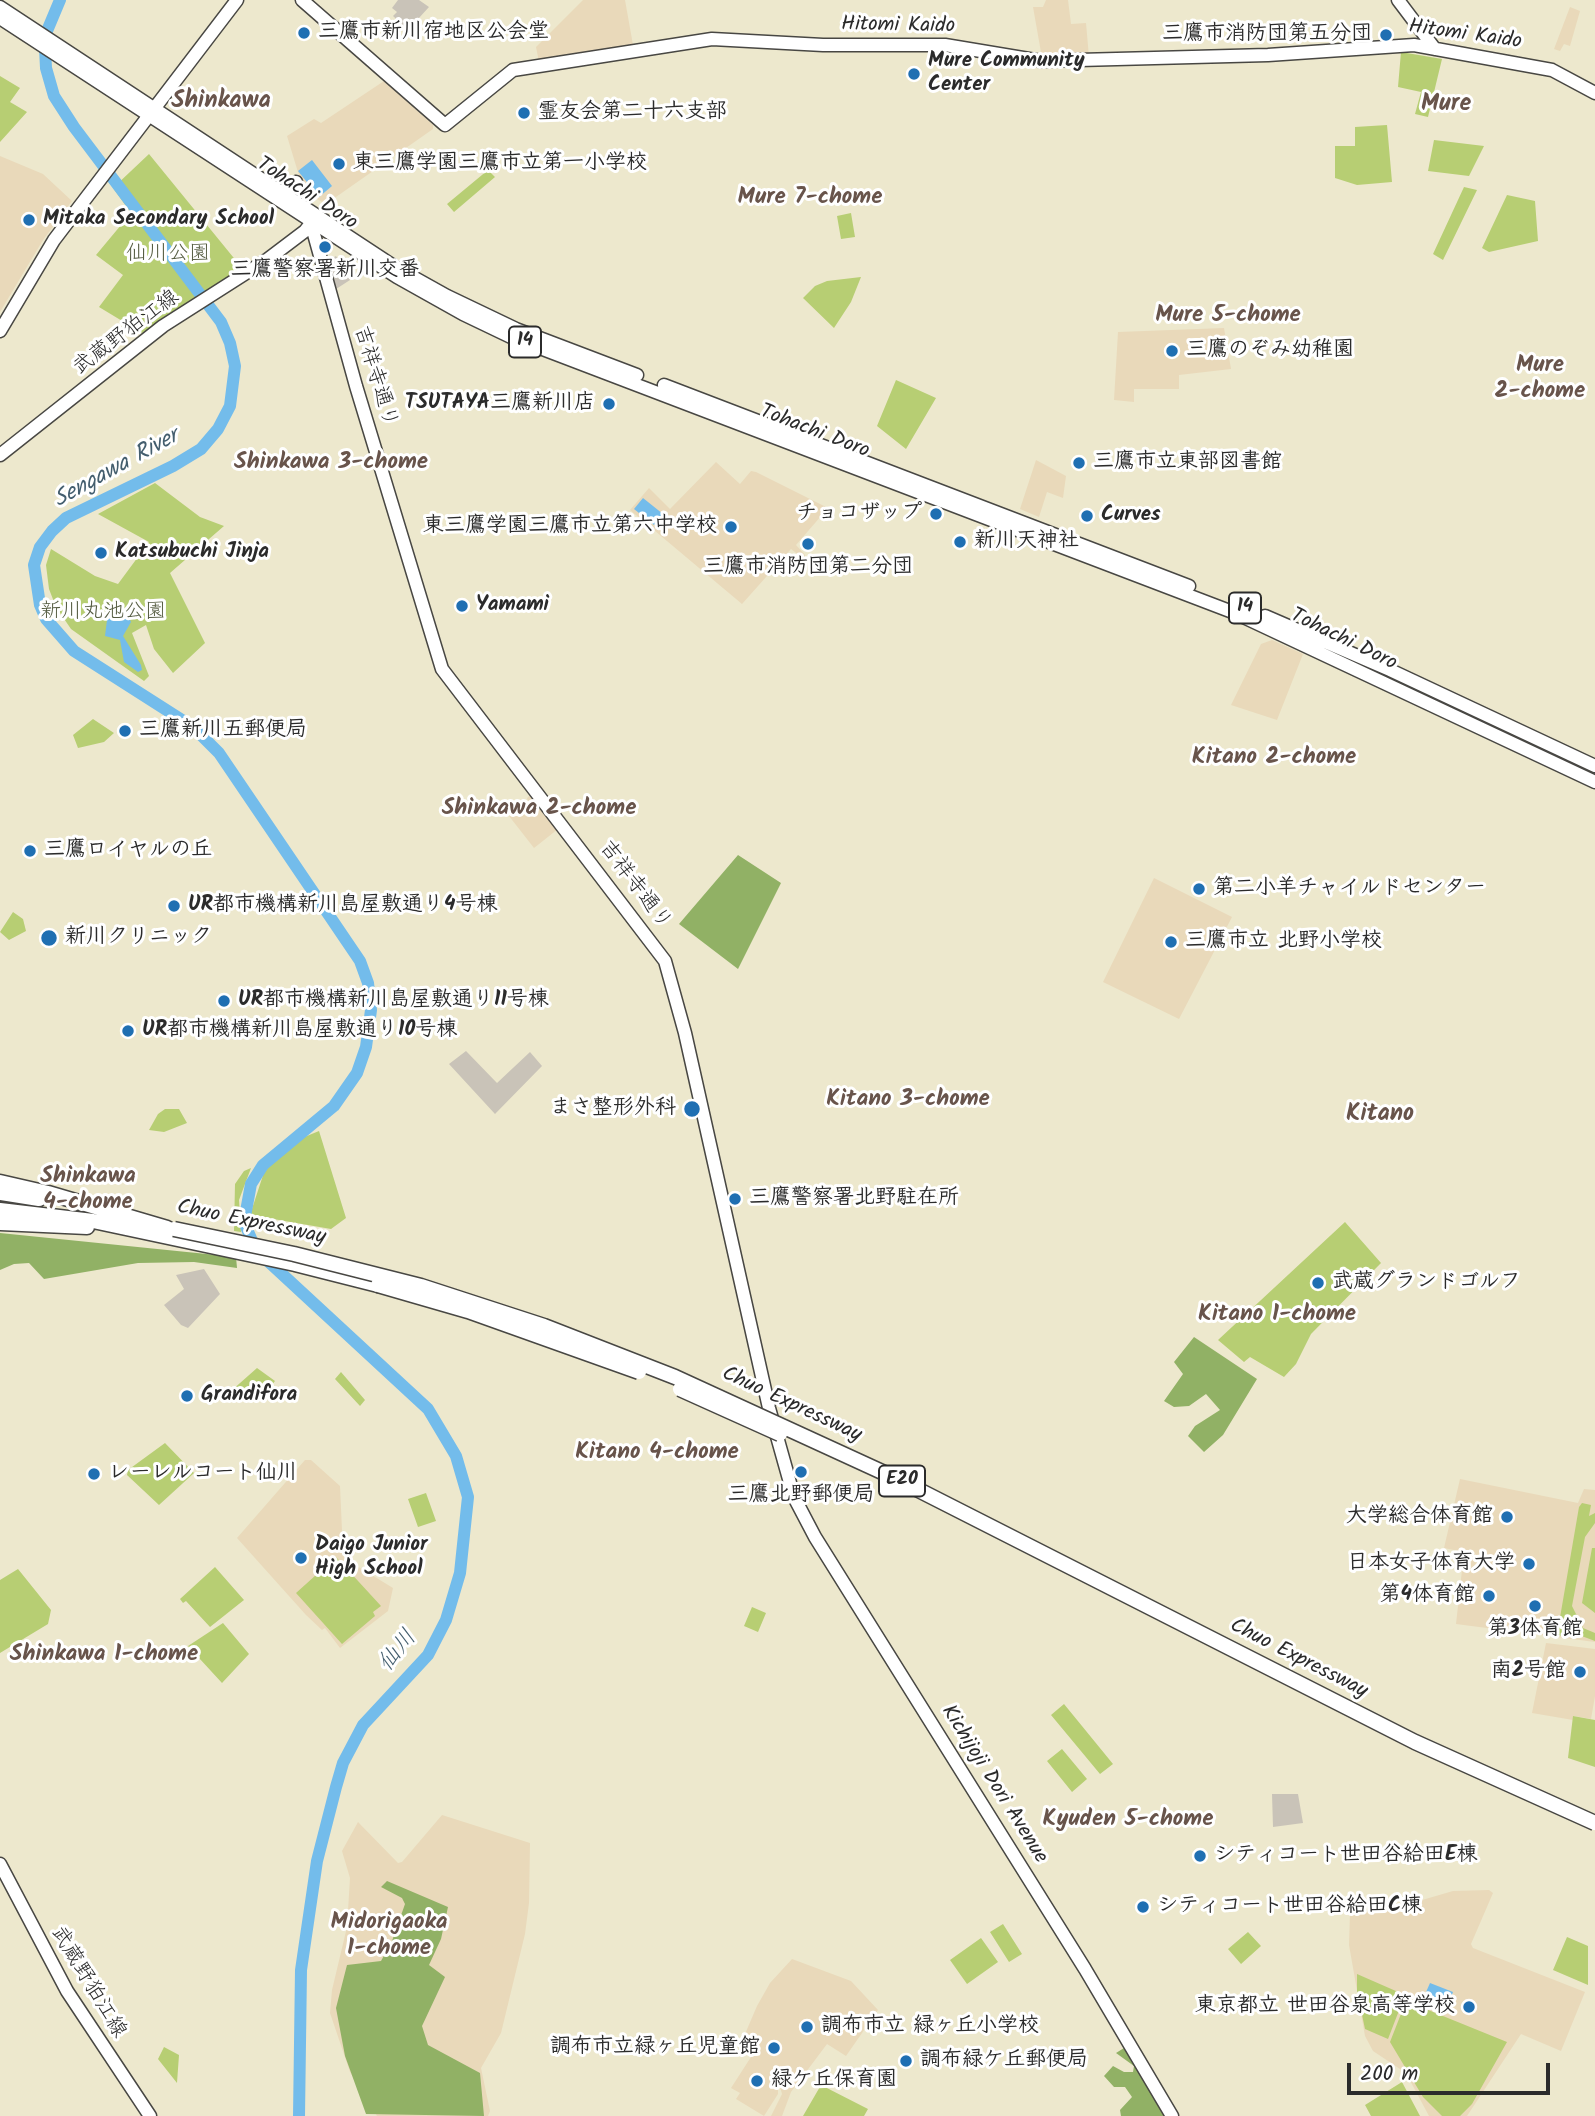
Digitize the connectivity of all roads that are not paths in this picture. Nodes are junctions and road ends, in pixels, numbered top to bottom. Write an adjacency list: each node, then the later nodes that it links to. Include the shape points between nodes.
1 (237, 0): 9 (main road)
2 (302, 0): 7 (main road, Hitomi Kaido, via 445,125 513,70 702,40 945,45 1041,61 1268,55 1398,45)
3 (1398, 0): 7 (main road)
4 (0, 7): 6 (main road, 14)
5 (0, 18): 6 (main road, 14)
6 (40, 39): 9 (main road, Tohachi Doro / 14)
7 (1435, 49): 8 (main road, Hitomi Kaido, via 1552,70)
8 (1595, 93)
9 (151, 112): 11 (main road, Tohachi Doro / 14); 13 (main road, Tohachi Doro / 14); 14 (main road, via 49,247)
10 (296, 182): 11 (main road, via 289,191)
11 (280, 191): 12 (main road, Tohachi Doro / 14)
12 (304, 206): 13 (main road, 吉祥寺通り); 16 (main road, Tohachi Doro / 14, via 396,267 504,324 1228,601 1380,665)
13 (312, 222): 15 (main road, 武蔵野狛江線, via 284,248 152,335); 17 (main road, Tohachi Doro / 14, via 438,301 511,337 1245,617); 24 (main road, 吉祥寺通り, via 356,386 442,669 665,961 674,984)
14 (0, 331)
15 (0, 455)
16 (1595, 766)
17 (1595, 782)
18 (0, 1182): 23 (highway, Chuo Expressway / E20, via 33,1188)
19 (0, 1194): 22 (highway, via 38,1199)
20 (0, 1210): 22 (highway, Chuo Expressway / E20, via 74,1218)
21 (0, 1223): 22 (highway)
22 (144, 1233): 23 (highway, Chuo Expressway / E20)
23 (174, 1234): 25 (highway, Chuo Expressway / E20, bridge, via 295,1254 421,1286 544,1326 675,1377 905,1483 1415,1742); 26 (highway, Chuo Expressway / E20, bridge, via 378,1285 535,1333 732,1412 925,1503 1340,1716)
24 (786, 1472): 29 (main road, Kichijoji Dori Avenue, via 815,1537 1086,1969)
25 (1595, 1823)
26 (1595, 1833)
27 (0, 1864): 28 (main road, 武蔵野狛江線, via 67,1991)
28 (150, 2116)
29 (1172, 2116)

